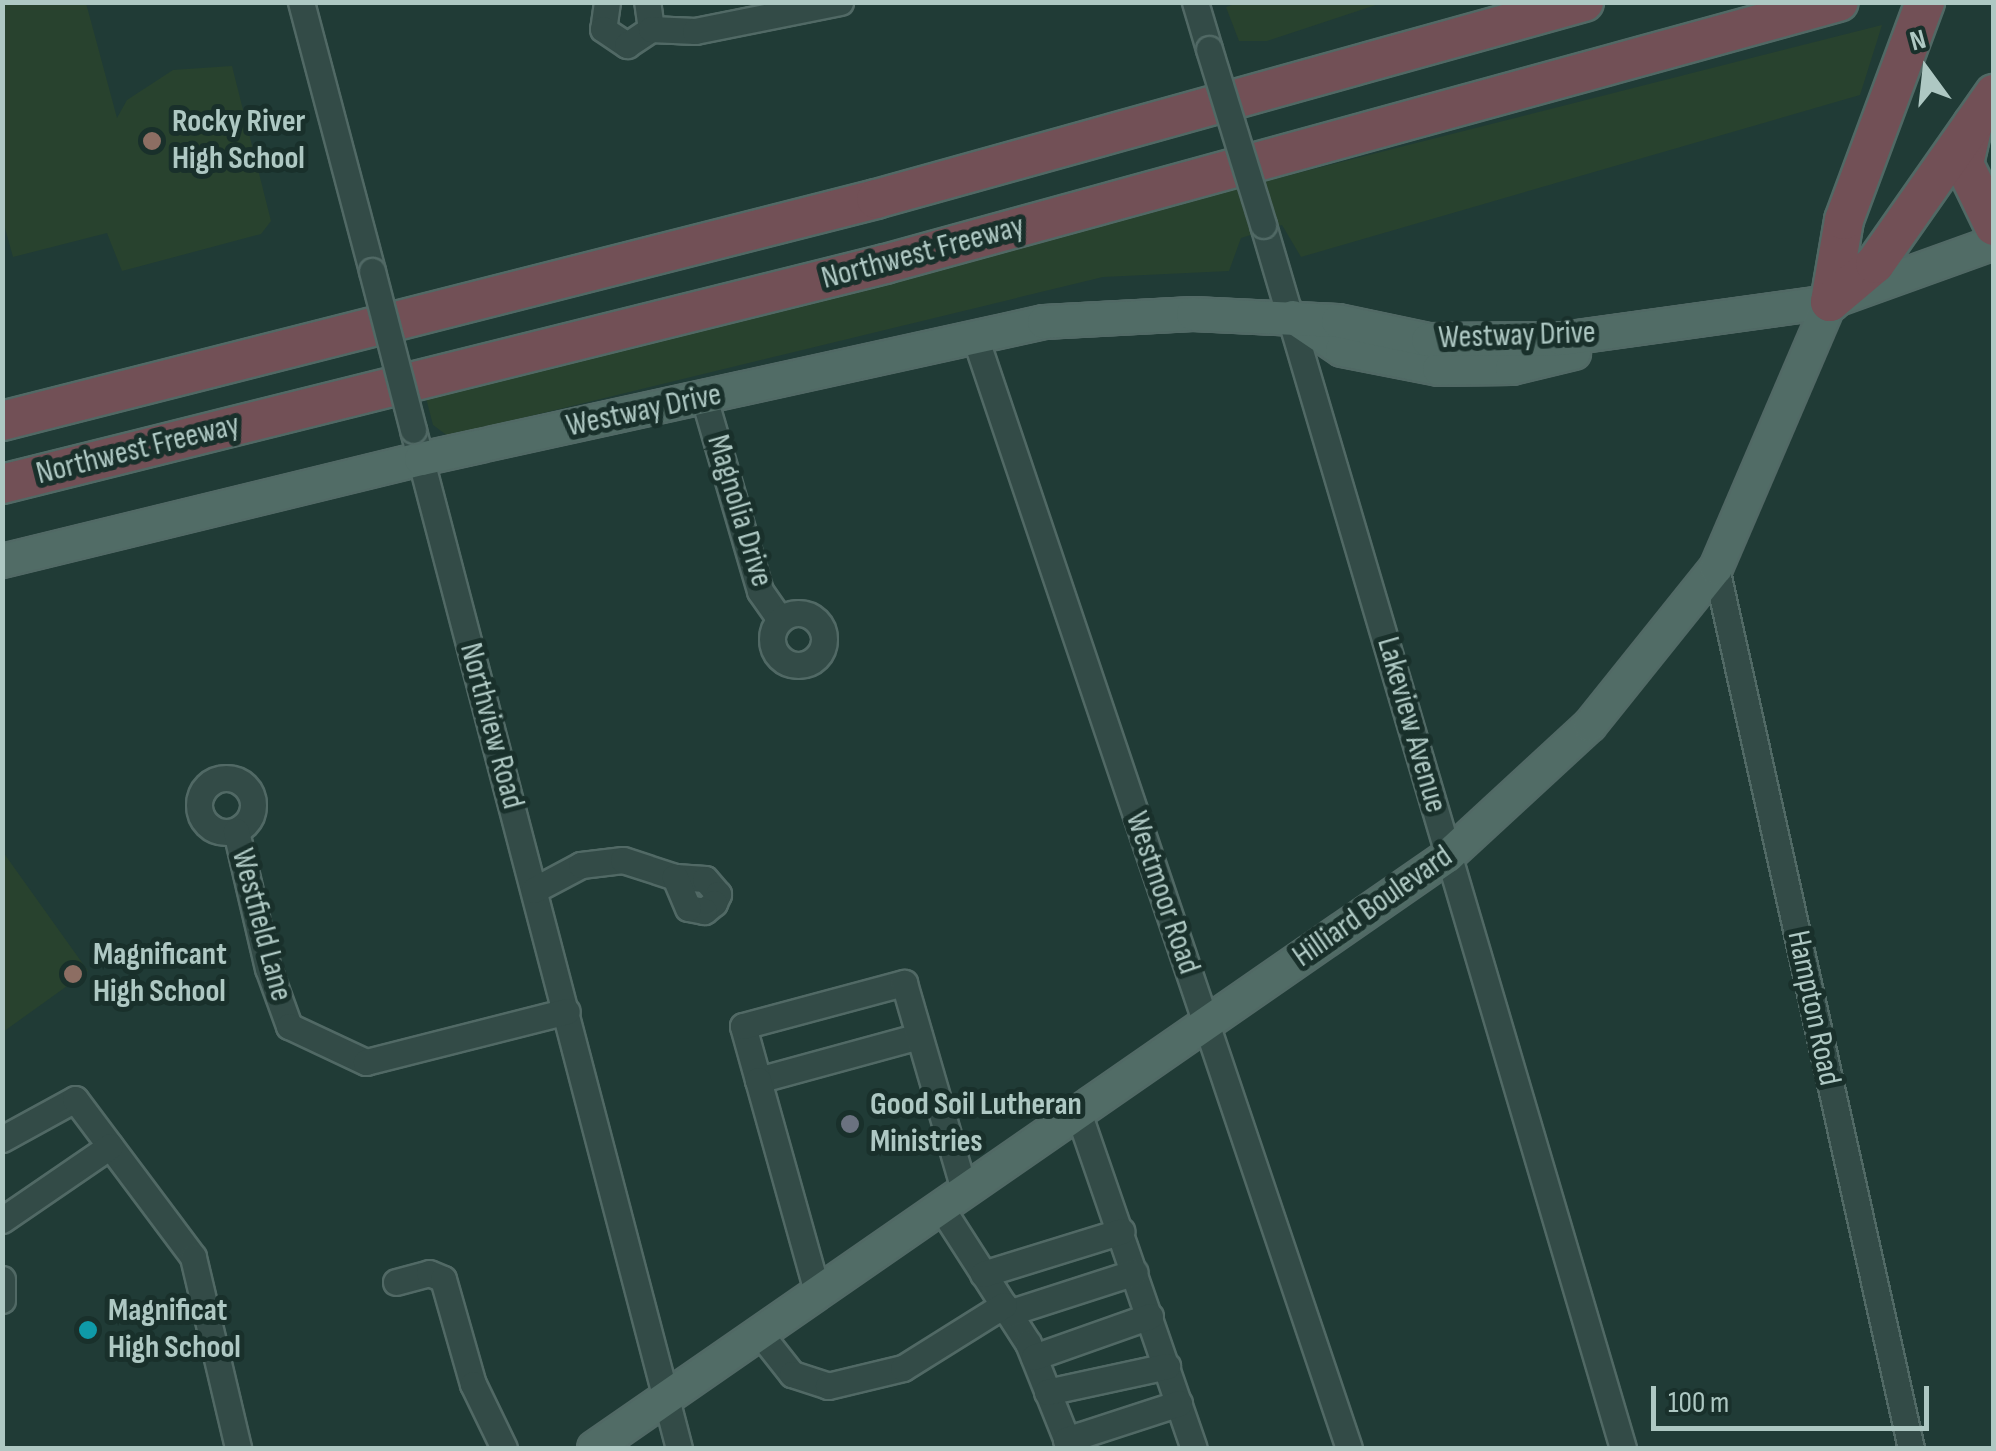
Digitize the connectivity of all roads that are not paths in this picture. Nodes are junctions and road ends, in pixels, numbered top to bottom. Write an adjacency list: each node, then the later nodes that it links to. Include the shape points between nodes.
1 (302, 2): 18 (street, Northview Road, bridge)
2 (607, 2): 9 (street, via 602,29 617,44 637,43)
3 (647, 2): 9 (street)
4 (840, 2): 9 (street, via 695,31)
5 (1195, 2): 14 (street, Lakeview Avenue, bridge)
6 (1584, 2): 17 (highway, Northwest Freeway, via 876,199)
7 (1839, 2): 19 (highway, Northwest Freeway, via 885,264)
8 (1925, 2): 13 (highway, via 1844,220)
9 (652, 29)
10 (1988, 100): 11 (highway, via 1964,164); 13 (highway, via 1876,264)
11 (1994, 226)
12 (1994, 243): 13 (main road)
13 (1830, 302): 14 (main road, Westway Drive, via 1497,343 1428,340); 21 (main road, Hilliard Boulevard)
14 (1292, 317): 15 (main road, Westway Drive, via 1124,316); 24 (street, Lakeview Avenue)
15 (974, 337): 16 (main road, Westway Drive); 28 (street, Westmoor Road)
16 (704, 398): 18 (main road, Westway Drive); 22 (street, Magnolia Drive, via 760,591)
17 (2, 422)
18 (417, 444): 20 (main road, Westway Drive); 26 (street, Northview Road)
19 (2, 484)
20 (2, 561)
21 (1716, 568): 24 (main road, Hilliard Boulevard, via 1590,725); 59 (street, Hampton Road)
22 (780, 620)
23 (236, 831): 27 (street, Westfield Lane, via 268,968 289,1026 366,1062)
24 (1448, 856): 28 (main road, Hilliard Boulevard); 58 (street, Lakeview Avenue)
25 (675, 877): 26 (street, via 624,860 602,861)
26 (534, 890): 27 (street, Northview Road)
27 (567, 1011): 49 (street, Northview Road)
28 (1206, 1024): 31 (main road, Hilliard Boulevard); 57 (street, Westmoor Road)
29 (920, 1036): 30 (street); 30 (street, via 904,983 744,1026); 34 (street)
30 (758, 1080): 41 (street)
31 (1078, 1112): 34 (main road, Hilliard Boulevard); 36 (street)
32 (2, 1139): 33 (street, via 75,1099)
33 (110, 1146): 35 (street); 53 (street, via 194,1257)
34 (952, 1198): 38 (street); 41 (main road, Hilliard Boulevard)
35 (2, 1220)
36 (1122, 1231): 37 (street); 38 (street)
37 (1135, 1272): 43 (street); 44 (street)
38 (984, 1274): 43 (street)
39 (2, 1279): 42 (street)
40 (396, 1282): 52 (street, via 429,1273 443,1279 474,1384)
41 (817, 1291): 45 (main road, Hilliard Boulevard)
42 (2, 1300)
43 (1006, 1309): 45 (street, via 903,1368 828,1386 792,1374); 46 (street)
44 (1150, 1316): 46 (street); 47 (street)
45 (758, 1331): 49 (main road, Hilliard Boulevard)
46 (1034, 1358): 48 (street)
47 (1166, 1366): 48 (street); 50 (street)
48 (1047, 1392): 51 (street)
49 (666, 1394): 54 (main road, Hilliard Boulevard); 55 (street, Northview Road)
50 (1179, 1403): 51 (street); 56 (street)
51 (1068, 1444)
52 (510, 1447)
53 (238, 1448)
54 (594, 1448)
55 (680, 1448)
56 (1194, 1448)
57 (1349, 1448)
58 (1623, 1448)
59 (1910, 1448)

